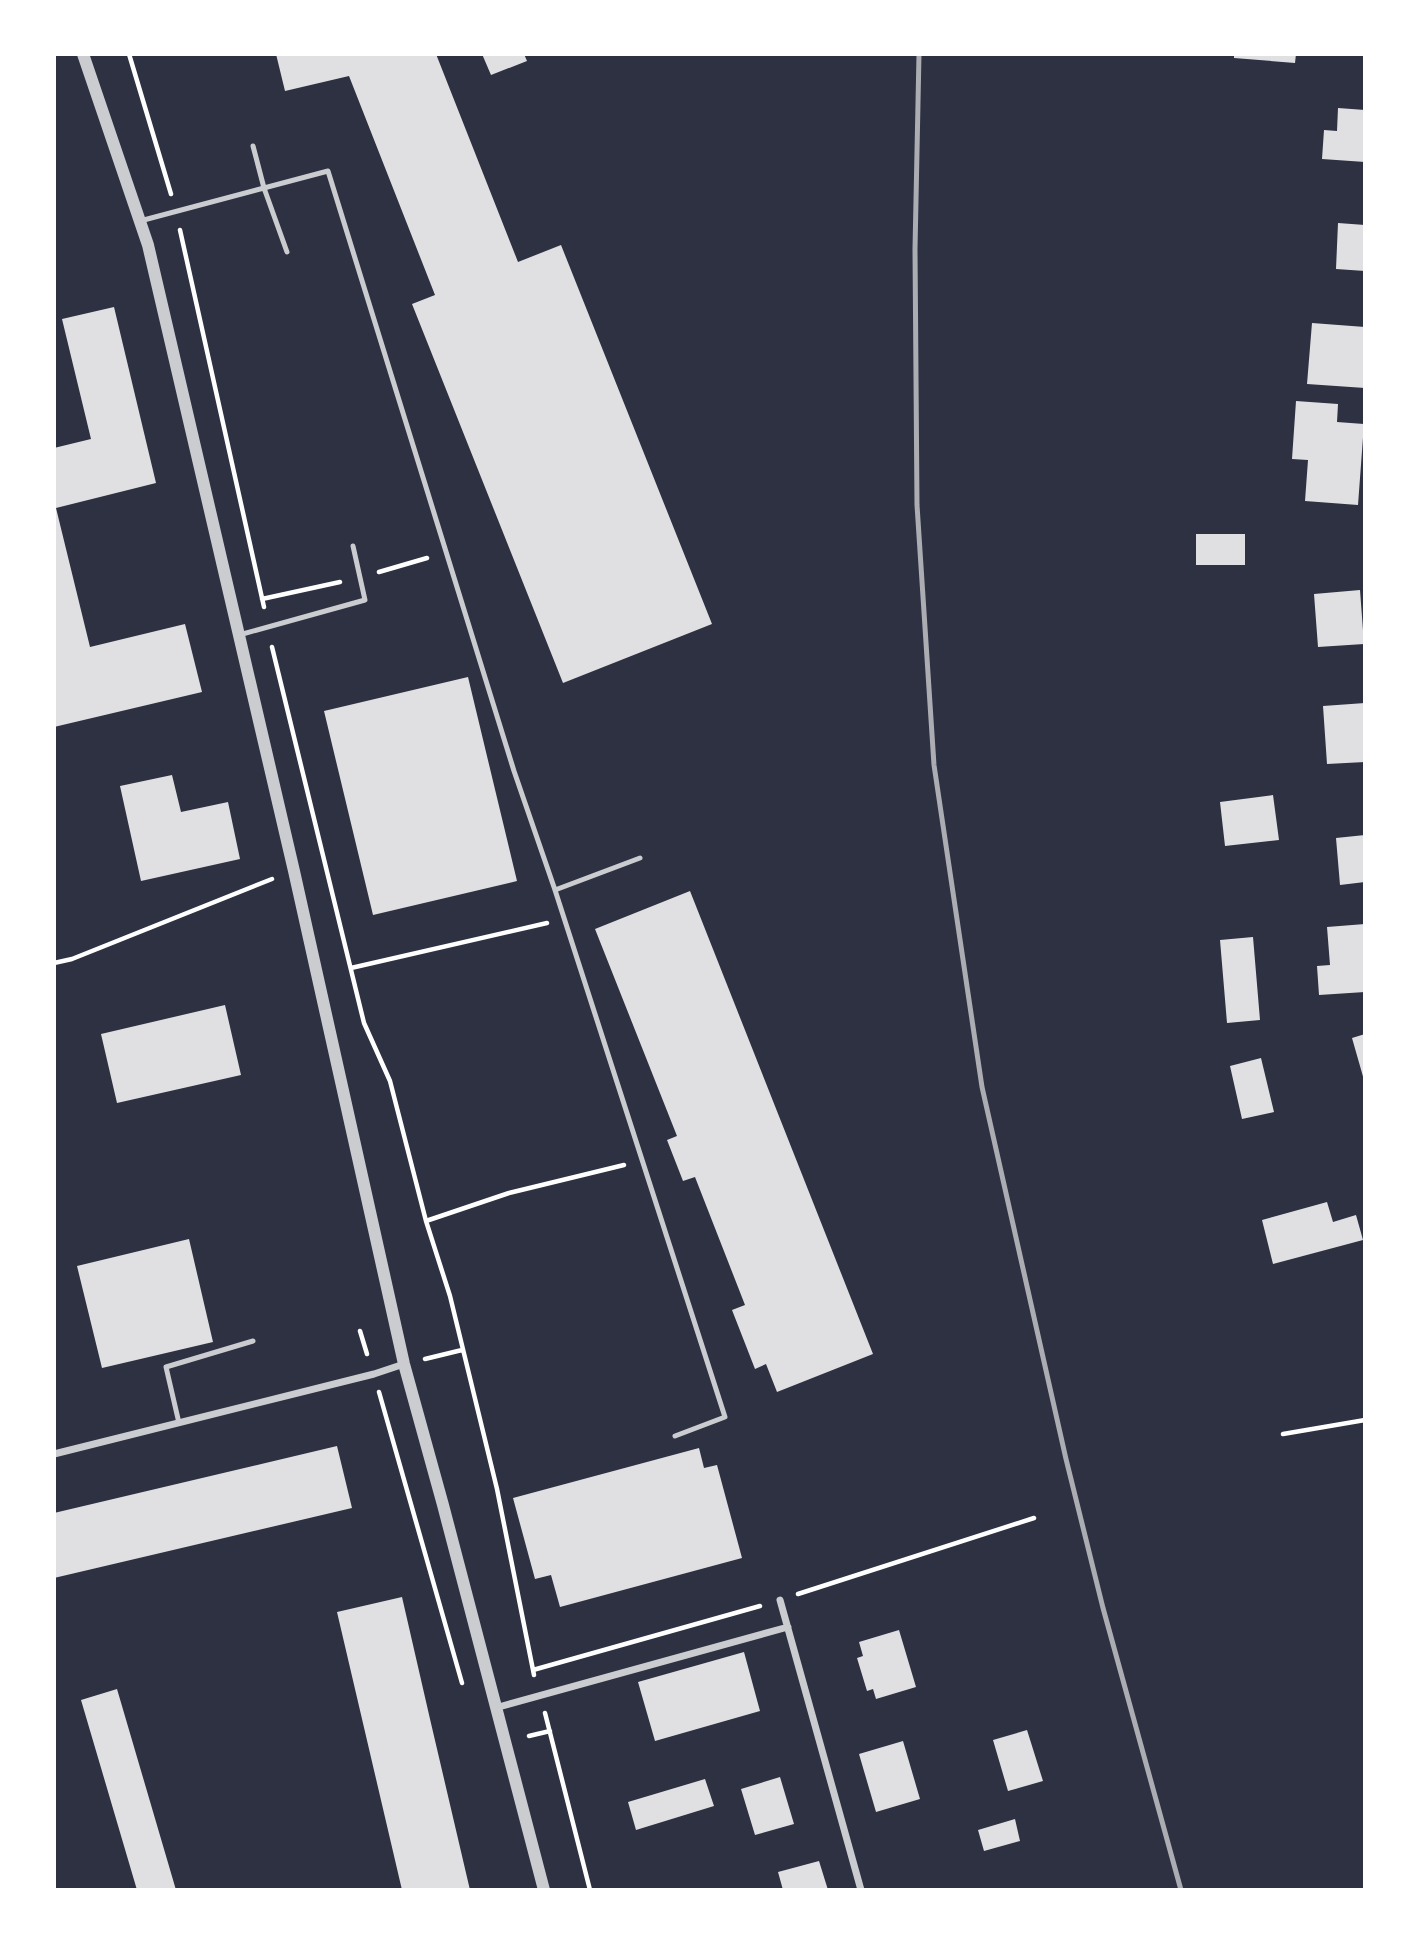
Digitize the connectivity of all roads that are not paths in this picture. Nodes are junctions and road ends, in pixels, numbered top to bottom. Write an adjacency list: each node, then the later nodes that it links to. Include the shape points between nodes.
1 (83, 54): 4 (street)
2 (253, 146): 3 (lane)
3 (264, 188): 4 (lane); 5 (lane); 9 (lane, via 328,171)
4 (139, 220): 7 (street)
5 (287, 251)
6 (353, 546): 7 (lane, via 365,600)
7 (239, 635): 11 (street)
8 (640, 858): 9 (lane)
9 (555, 890): 13 (lane, via 724,1417)
10 (253, 1341): 12 (lane, via 166,1367)
11 (404, 1364): 12 (street); 17 (street)
12 (179, 1423): 14 (street)
13 (676, 1436)
14 (54, 1454)
15 (780, 1600): 16 (street)
16 (788, 1627): 17 (street); 19 (street)
17 (495, 1708): 18 (street)
18 (544, 1890)
19 (861, 1890)

